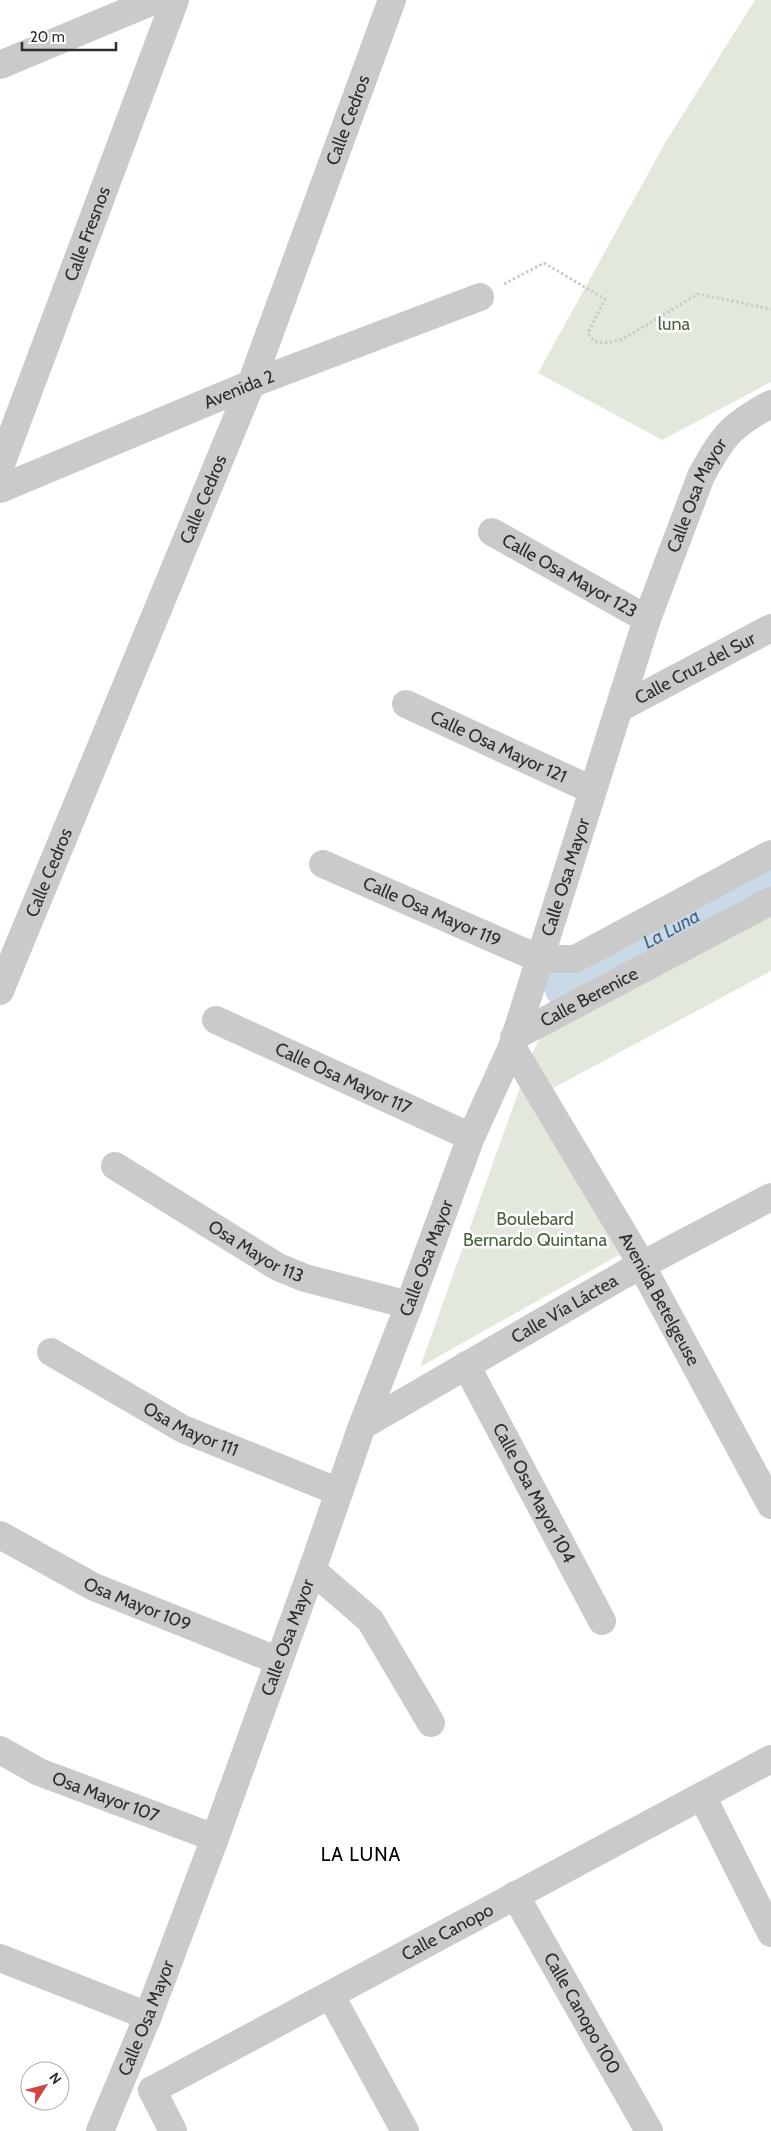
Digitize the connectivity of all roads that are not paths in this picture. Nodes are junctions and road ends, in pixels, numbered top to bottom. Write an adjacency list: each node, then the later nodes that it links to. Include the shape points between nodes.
1 (155, 0): 4 (street)
2 (175, 0): 8 (street, Calle Fresnos)
3 (392, 0): 6 (street, Calle Cedros)
4 (0, 65)
5 (480, 297): 6 (street, Avenida 2)
6 (251, 384): 9 (street, Avenida 2); 20 (street, Calle Cedros)
7 (771, 404): 11 (street, Calle Osa Mayor, via 732,428 712,455)
8 (0, 467)
9 (0, 489)
10 (492, 532): 11 (street, Calle Osa Mayor 123)
11 (647, 619): 14 (street, Calle Osa Mayor)
12 (771, 628): 14 (street, Calle Cruz del Sur)
13 (406, 704): 15 (street, Calle Osa Mayor 121)
14 (620, 708): 15 (street, Calle Osa Mayor)
15 (592, 790): 19 (street, Calle Osa Mayor)
16 (771, 854): 19 (street, via 575,959)
17 (323, 864): 19 (street, Calle Osa Mayor 119)
18 (771, 902): 22 (street, Calle Berenice)
19 (540, 959): 22 (street, Calle Osa Mayor)
20 (0, 991)
21 (216, 1020): 23 (street, Calle Osa Mayor 117)
22 (513, 1042): 23 (street, Calle Osa Mayor); 26 (street, Avenida Betelgeuse)
23 (471, 1137): 27 (street, Calle Osa Mayor)
24 (116, 1166): 27 (street, Osa Mayor 113, via 278,1267 305,1278)
25 (771, 1197): 26 (street, Calle Vía Láctea)
26 (642, 1265): 29 (street, Calle Vía Láctea); 32 (street, Avenida Betelgeuse)
27 (410, 1305): 30 (street, Calle Osa Mayor)
28 (51, 1352): 31 (street, Osa Mayor 111, via 182,1428)
29 (466, 1365): 30 (street, Calle Vía Láctea); 35 (street, Calle Osa Mayor 104)
30 (362, 1426): 31 (street, Calle Osa Mayor)
31 (339, 1492): 34 (street, Calle Osa Mayor)
32 (771, 1504)
33 (0, 1535): 36 (street, Osa Mayor 109, via 94,1587)
34 (312, 1570): 36 (street, Calle Osa Mayor); 37 (street, via 370,1620)
35 (602, 1621)
36 (279, 1661): 41 (street, Calle Osa Mayor)
37 (431, 1723)
38 (0, 1750): 41 (street, Osa Mayor 107, via 39,1772)
39 (771, 1759): 40 (street, Calle Canopo)
40 (702, 1796): 42 (street, Calle Canopo); 43 (street)
41 (215, 1838): 46 (street, Calle Osa Mayor)
42 (515, 1896): 45 (street, Calle Canopo); 52 (street, Calle Canopo 100)
43 (771, 1933)
44 (0, 1958): 46 (street)
45 (331, 1996): 48 (street, Calle Canopo); 51 (street)
46 (148, 2016): 47 (street, Calle Osa Mayor)
47 (124, 2076): 48 (street); 49 (street, Calle Osa Mayor)
48 (152, 2090): 50 (street)
49 (100, 2131)
50 (173, 2131)
51 (406, 2131)
52 (649, 2131)

